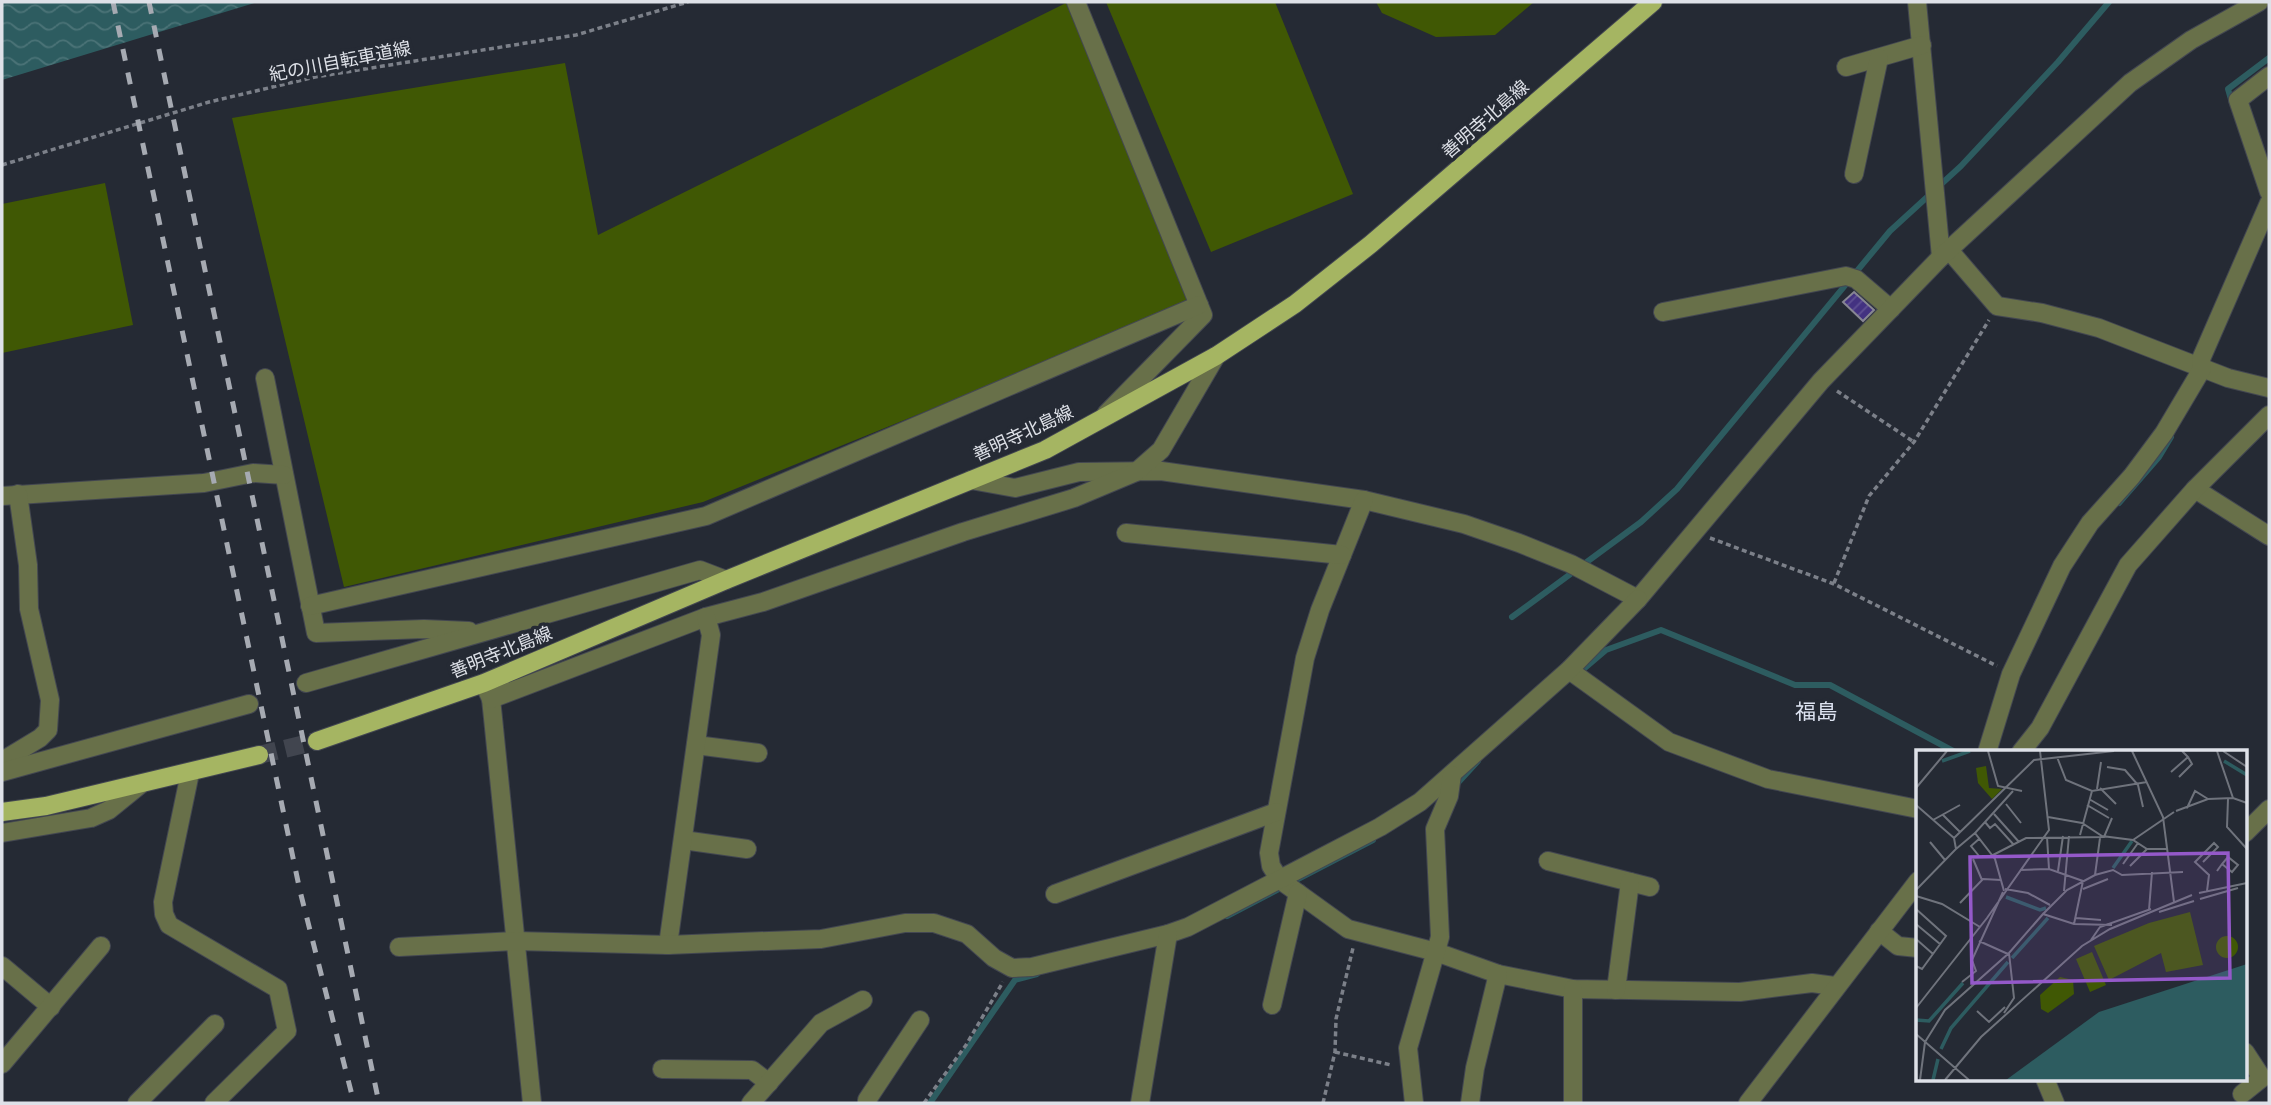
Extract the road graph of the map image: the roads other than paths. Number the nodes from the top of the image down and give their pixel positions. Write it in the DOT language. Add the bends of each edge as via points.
graph roads {
  1 [pos="1076,2"];
  2 [pos="1653,2"];
  3 [pos="1917,2"];
  4 [pos="2259,2"];
  5 [pos="1922,46"];
  6 [pos="1879,58"];
  7 [pos="1846,67"];
  8 [pos="2269,76"];
  9 [pos="1854,174"];
  10 [pos="2269,192"];
  11 [pos="2269,203"];
  12 [pos="1945,253"];
  13 [pos="1199,305"];
  14 [pos="1891,309"];
  15 [pos="1663,312"];
  16 [pos="1216,356"];
  17 [pos="2202,369"];
  18 [pos="265,377"];
  19 [pos="2269,388"];
  20 [pos="2269,415"];
  21 [pos="1101,419"];
  22 [pos="1136,472"];
  23 [pos="284,475"];
  24 [pos="971,480"];
  25 [pos="2195,489"];
  26 [pos="10,495"];
  27 [pos="1364,500"];
  28 [pos="1126,533"];
  29 [pos="2269,536"];
  30 [pos="1342,555"];
  31 [pos="726,580"];
  32 [pos="1638,599"];
  33 [pos="310,606"];
  34 [pos="706,617"];
  35 [pos="486,632"];
  36 [pos="1573,674"];
  37 [pos="306,683"];
  38 [pos="487,691"];
  39 [pos="249,704"];
  40 [pos="317,741"];
  41 [pos="696,745"];
  42 [pos="1987,750"];
  43 [pos="2022,750"];
  44 [pos="758,753"];
  45 [pos="259,755"];
  46 [pos="2,761"];
  47 [pos="2,772"];
  48 [pos="190,773"];
  49 [pos="141,784"];
  50 [pos="1451,785"];
  51 [pos="1916,809"];
  52 [pos="2269,809"];
  53 [pos="2,812"];
  54 [pos="1276,812"];
  55 [pos="2246,832"];
  56 [pos="2,834"];
  57 [pos="683,841"];
  58 [pos="747,849"];
  59 [pos="1548,861"];
  60 [pos="1630,882"];
  61 [pos="1916,882"];
  62 [pos="1289,887"];
  63 [pos="1650,887"];
  64 [pos="1055,894"];
  65 [pos="1879,930"];
  66 [pos="1168,934"];
  67 [pos="516,941"];
  68 [pos="668,945"];
  69 [pos="101,946"];
  70 [pos="399,947"];
  71 [pos="1916,948"];
  72 [pos="1436,952"];
  73 [pos="2,966"];
  74 [pos="1498,974"];
  75 [pos="1835,986"];
  76 [pos="1573,989"];
  77 [pos="1616,990"];
  78 [pos="863,1000"];
  79 [pos="1272,1005"];
  80 [pos="51,1007"];
  81 [pos="920,1020"];
  82 [pos="215,1024"];
  83 [pos="2246,1054"];
  84 [pos="2,1064"];
  85 [pos="662,1069"];
  86 [pos="2045,1080"];
  87 [pos="769,1083"];
  88 [pos="2242,1094"];
  89 [pos="137,1103"];
  90 [pos="215,1103"];
  91 [pos="532,1103"];
  92 [pos="751,1103"];
  93 [pos="867,1103"];
  94 [pos="1140,1103"];
  95 [pos="1414,1103"];
  96 [pos="1470,1103"];
  97 [pos="1573,1103"];
  98 [pos="1748,1103"];
  99 [pos="2054,1103"];
  1 -- 13 [label="street"];
  2 -- 16 [label="main road, 善明寺北島線" via="1371,244 1295,304"];
  3 -- 5 [label="street"];
  4 -- 12 [label="street" via="2191,40 2130,83"];
  5 -- 6 [label="street"];
  5 -- 12 [label="street"];
  6 -- 7 [label="street"];
  6 -- 9 [label="street"];
  8 -- 10 [label="street" via="2238,100"];
  11 -- 17 [label="street" via="2201,359"];
  12 -- 14 [label="street"];
  12 -- 17 [label="street" via="1997,306 2099,328"];
  13 -- 21 [label="street" via="1203,315"];
  13 -- 33 [label="street" via="706,516"];
  14 -- 15 [label="street" via="1851,277"];
  14 -- 32 [label="street" via="1821,381"];
  16 -- 21 [label="main road, 善明寺北島線"];
  16 -- 22 [label="street" via="1161,450"];
  17 -- 19 [label="street"];
  17 -- 42 [label="street" via="2164,433 2090,523 2062,566 2011,674"];
  18 -- 23 [label="street"];
  20 -- 25 [label="street"];
  21 -- 24 [label="main road, 善明寺北島線" via="1045,450"];
  22 -- 24 [label="street" via="1079,472 1015,488"];
  22 -- 27 [label="street" via="1161,471"];
  22 -- 34 [label="street" via="1074,498"];
  23 -- 26 [label="street" via="253,473 204,483"];
  23 -- 33 [label="street"];
  24 -- 31 [label="main road, 善明寺北島線"];
  25 -- 29 [label="street"];
  25 -- 43 [label="street" via="2128,565 2040,728"];
  26 -- 46 [label="street" via="50,700 48,730"];
  27 -- 30 [label="street"];
  27 -- 32 [label="street" via="1464,524 1578,568"];
  28 -- 30 [label="street"];
  30 -- 54 [label="street" via="1305,658"];
  31 -- 35 [label="street" via="700,570"];
  31 -- 38 [label="main road, 善明寺北島線"];
  32 -- 36 [label="street"];
  33 -- 35 [label="street" via="316,633"];
  34 -- 38 [label="street"];
  34 -- 41 [label="street" via="712,635"];
  35 -- 37 [label="street"];
  36 -- 50 [label="street"];
  36 -- 51 [label="street" via="1669,742 1768,779"];
  38 -- 40 [label="main road, 善明寺北島線"];
  38 -- 67 [label="street"];
  39 -- 47 [label="street"];
  41 -- 44 [label="street"];
  41 -- 57 [label="street"];
  45 -- 48 [label="main road"];
  48 -- 49 [label="main road"];
  48 -- 90 [label="street" via="164,914 169,925 278,989 287,1031"];
  49 -- 53 [label="main road"];
  49 -- 56 [label="street" via="109,810 90,818"];
  50 -- 62 [label="street"];
  50 -- 72 [label="street" via="1435,829 1440,937"];
  52 -- 55 [label="street"];
  54 -- 62 [label="street" via="1271,866"];
  54 -- 64 [label="street"];
  57 -- 58 [label="street"];
  57 -- 68 [label="street"];
  59 -- 60 [label="street"];
  60 -- 63 [label="street"];
  60 -- 77 [label="street"];
  61 -- 65 [label="street"];
  62 -- 66 [label="street"];
  62 -- 72 [label="street" via="1348,929"];
  62 -- 79 [label="street"];
  65 -- 71 [label="street" via="1898,946"];
  65 -- 75 [label="street"];
  66 -- 68 [label="street" via="1012,968 967,934 934,923 905,923 821,939"];
  66 -- 94 [label="street"];
  67 -- 68 [label="street"];
  67 -- 70 [label="street"];
  67 -- 91 [label="street"];
  69 -- 80 [label="street"];
  72 -- 74 [label="street"];
  72 -- 95 [label="street" via="1408,1048"];
  73 -- 80 [label="street"];
  74 -- 76 [label="street"];
  74 -- 96 [label="street"];
  75 -- 77 [label="street" via="1812,983 1740,992"];
  75 -- 98 [label="street"];
  76 -- 77 [label="street"];
  76 -- 97 [label="street"];
  78 -- 87 [label="street" via="821,1023"];
  80 -- 84 [label="street"];
  81 -- 93 [label="street"];
  82 -- 89 [label="street"];
  83 -- 88 [label="street" via="2262,1078"];
  85 -- 87 [label="street" via="752,1070"];
  86 -- 99 [label="street"];
  87 -- 92 [label="street"];
}
